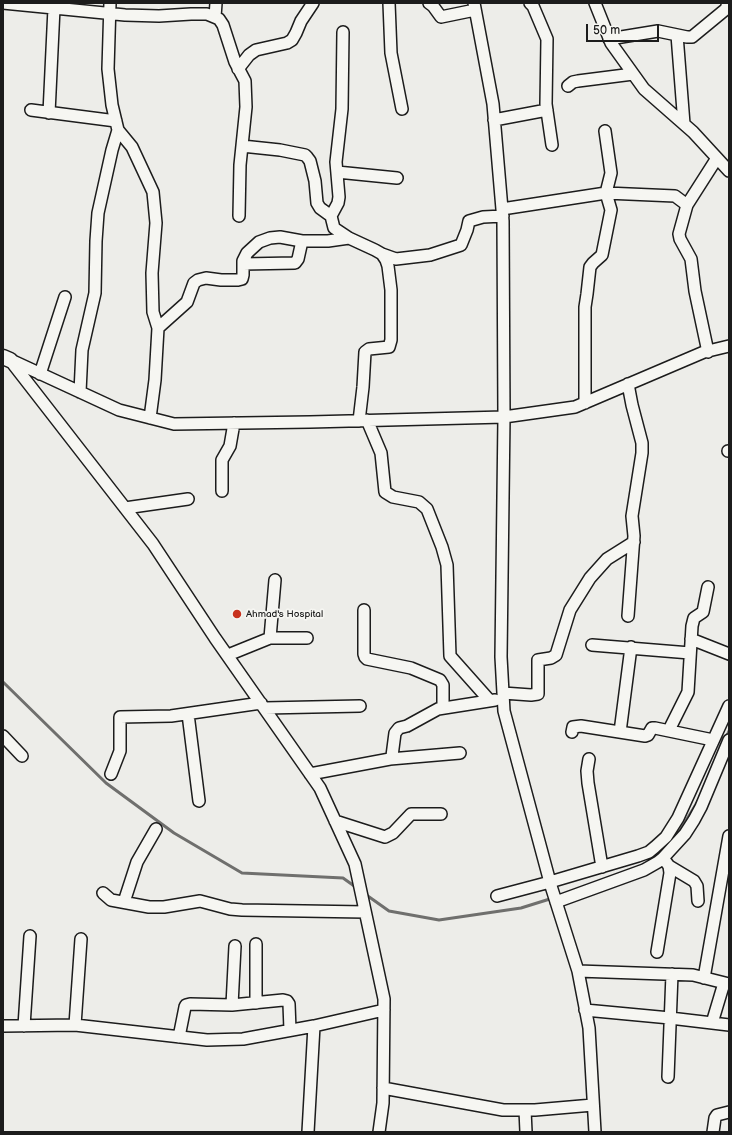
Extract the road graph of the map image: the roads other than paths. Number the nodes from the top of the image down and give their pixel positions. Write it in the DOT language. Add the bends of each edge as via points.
graph roads {
  1 [pos="3,3"];
  2 [pos="216,3"];
  3 [pos="313,3"];
  4 [pos="389,3"];
  5 [pos="429,3"];
  6 [pos="530,3"];
  7 [pos="595,3"];
  8 [pos="728,3"];
  9 [pos="474,6"];
  10 [pos="54,8"];
  11 [pos="109,8"];
  12 [pos="215,17"];
  13 [pos="343,32"];
  14 [pos="676,35"];
  15 [pos="609,39"];
  16 [pos="238,69"];
  17 [pos="633,74"];
  18 [pos="568,86"];
  19 [pos="402,109"];
  20 [pos="31,110"];
  21 [pos="547,110"];
  22 [pos="49,113"];
  23 [pos="494,120"];
  24 [pos="684,124"];
  25 [pos="117,126"];
  26 [pos="605,131"];
  27 [pos="552,145"];
  28 [pos="242,146"];
  29 [pos="717,158"];
  30 [pos="729,171"];
  31 [pos="337,172"];
  32 [pos="398,178"];
  33 [pos="606,192"];
  34 [pos="687,205"];
  35 [pos="502,213"];
  36 [pos="239,216"];
  37 [pos="331,216"];
  38 [pos="348,238"];
  39 [pos="302,241"];
  40 [pos="382,254"];
  41 [pos="243,264"];
  42 [pos="66,297"];
  43 [pos="158,328"];
  44 [pos="729,346"];
  45 [pos="708,352"];
  46 [pos="7,358"];
  47 [pos="40,374"];
  48 [pos="628,384"];
  49 [pos="80,392"];
  50 [pos="585,403"];
  51 [pos="504,417"];
  52 [pos="150,418"];
  53 [pos="363,420"];
  54 [pos="234,423"];
  55 [pos="222,491"];
  56 [pos="188,499"];
  57 [pos="125,508"];
  58 [pos="634,542"];
  59 [pos="275,580"];
  60 [pos="708,587"];
  61 [pos="364,610"];
  62 [pos="628,616"];
  63 [pos="270,638"];
  64 [pos="307,638"];
  65 [pos="691,639"];
  66 [pos="592,644"];
  67 [pos="630,647"];
  68 [pos="690,653"];
  69 [pos="729,654"];
  70 [pos="228,656"];
  71 [pos="503,696"];
  72 [pos="490,701"];
  73 [pos="263,705"];
  74 [pos="360,706"];
  75 [pos="729,706"];
  76 [pos="444,708"];
  77 [pos="188,714"];
  78 [pos="669,730"];
  79 [pos="572,732"];
  80 [pos="620,732"];
  81 [pos="3,736"];
  82 [pos="713,740"];
  83 [pos="729,740"];
  84 [pos="460,753"];
  85 [pos="22,756"];
  86 [pos="390,759"];
  87 [pos="589,759"];
  88 [pos="724,766"];
  89 [pos="111,774"];
  90 [pos="310,774"];
  91 [pos="199,801"];
  92 [pos="441,814"];
  93 [pos="335,821"];
  94 [pos="156,829"];
  95 [pos="729,836"];
  96 [pos="666,862"];
  97 [pos="602,867"];
  98 [pos="550,884"];
  99 [pos="103,893"];
  100 [pos="497,896"];
  101 [pos="698,900"];
  102 [pos="555,901"];
  103 [pos="124,902"];
  104 [pos="364,907"];
  105 [pos="30,936"];
  106 [pos="81,939"];
  107 [pos="256,944"];
  108 [pos="235,946"];
  109 [pos="657,952"];
  110 [pos="578,971"];
  111 [pos="672,974"];
  112 [pos="704,978"];
  113 [pos="727,983"];
  114 [pos="256,1003"];
  115 [pos="232,1005"];
  116 [pos="384,1010"];
  117 [pos="585,1010"];
  118 [pos="670,1018"];
  119 [pos="712,1023"];
  120 [pos="75,1025"];
  121 [pos="729,1025"];
  122 [pos="3,1026"];
  123 [pos="24,1026"];
  124 [pos="314,1026"];
  125 [pos="290,1030"];
  126 [pos="179,1037"];
  127 [pos="668,1077"];
  128 [pos="383,1088"];
  129 [pos="593,1105"];
  130 [pos="525,1110"];
  131 [pos="729,1112"];
  132 [pos="308,1132"];
  133 [pos="379,1132"];
  134 [pos="526,1132"];
  135 [pos="595,1132"];
  136 [pos="713,1132"];
  1 -- 10 [label="street"];
  2 -- 12 [label="street"];
  3 -- 16 [label="street" via="301,20 292,40 256,50"];
  4 -- 19 [label="street" via="391,53"];
  5 -- 9 [label="street" via="441,17"];
  6 -- 21 [label="street" via="547,39"];
  7 -- 15 [label="street"];
  8 -- 14 [label="street" via="726,9 695,35"];
  9 -- 23 [label="street"];
  10 -- 11 [label="street"];
  10 -- 22 [label="street"];
  11 -- 12 [label="street" via="158,16 207,14"];
  11 -- 25 [label="street" via="108,69"];
  12 -- 16 [label="street" via="223,25"];
  13 -- 31 [label="street" via="342,109"];
  14 -- 15 [label="street" via="658,31"];
  14 -- 24 [label="street"];
  15 -- 17 [label="street"];
  16 -- 28 [label="street" via="245,81 246,107"];
  17 -- 18 [label="street" via="578,80"];
  17 -- 24 [label="street" via="644,89"];
  20 -- 22 [label="street"];
  21 -- 23 [label="street"];
  21 -- 27 [label="street"];
  22 -- 25 [label="street"];
  23 -- 35 [label="street"];
  24 -- 29 [label="street"];
  25 -- 43 [label="street" via="132,147 153,192 156,223 152,273 153,312"];
  25 -- 49 [label="street" via="98,213 95,292 82,350"];
  26 -- 33 [label="street" via="611,173"];
  28 -- 36 [label="street"];
  28 -- 37 [label="street" via="280,150 308,157 315,181 317,203"];
  29 -- 30 [label="street"];
  29 -- 34 [label="street"];
  31 -- 32 [label="street"];
  31 -- 37 [label="street" via="339,197"];
  33 -- 34 [label="street" via="675,196"];
  33 -- 35 [label="street"];
  33 -- 50 [label="street" via="611,210 608,229 602,255 590,267 585,307"];
  34 -- 45 [label="street" via="679,234 691,259"];
  35 -- 40 [label="street" via="469,221 461,245 430,255 396,259"];
  35 -- 51 [label="street"];
  37 -- 38 [label="street" via="334,228"];
  38 -- 39 [label="street"];
  38 -- 40 [label="street"];
  39 -- 41 [label="street" via="280,237 259,242 247,253"];
  39 -- 41 [label="street" via="295,263"];
  40 -- 53 [label="street" via="388,266 391,290 392,340 389,347 369,349 365,352"];
  41 -- 43 [label="street" via="242,279 206,278 194,283 187,302"];
  42 -- 47 [label="street"];
  43 -- 52 [label="street"];
  44 -- 45 [label="street"];
  45 -- 48 [label="street"];
  46 -- 47 [label="street"];
  46 -- 57 [label="street"];
  47 -- 49 [label="street"];
  48 -- 50 [label="street"];
  48 -- 58 [label="street" via="642,443 632,516"];
  49 -- 52 [label="street" via="118,410"];
  50 -- 51 [label="street" via="576,407"];
  51 -- 53 [label="street"];
  51 -- 71 [label="street" via="500,657"];
  52 -- 54 [label="street" via="174,424"];
  53 -- 54 [label="street"];
  53 -- 72 [label="street" via="381,453 385,492 393,497 419,502 427,509 447,565 450,656"];
  54 -- 55 [label="street" via="230,446 222,460"];
  56 -- 57 [label="street"];
  57 -- 70 [label="street" via="154,544"];
  58 -- 62 [label="street"];
  58 -- 71 [label="street" via="602,564 579,595 570,610 556,655 538,660 538,694"];
  59 -- 63 [label="street"];
  60 -- 65 [label="street" via="703,612 694,618"];
  61 -- 76 [label="street" via="365,657 411,668 440,680 443,685"];
  63 -- 64 [label="street"];
  63 -- 70 [label="street"];
  65 -- 68 [label="street"];
  65 -- 69 [label="street"];
  66 -- 67 [label="street"];
  67 -- 68 [label="street"];
  67 -- 80 [label="street"];
  68 -- 78 [label="street" via="688,692"];
  70 -- 73 [label="street"];
  71 -- 72 [label="street"];
  71 -- 98 [label="street" via="504,712"];
  72 -- 76 [label="street"];
  73 -- 74 [label="street"];
  73 -- 77 [label="street"];
  73 -- 90 [label="street"];
  75 -- 82 [label="street"];
  76 -- 86 [label="street" via="396,730"];
  77 -- 89 [label="street" via="120,717 120,751"];
  77 -- 91 [label="street"];
  78 -- 80 [label="street" via="652,728 645,736"];
  78 -- 82 [label="street"];
  79 -- 80 [label="street" via="573,728 581,726"];
  81 -- 85 [label="street"];
  82 -- 97 [label="street" via="678,818 666,837 649,852"];
  83 -- 88 [label="street"];
  84 -- 86 [label="street"];
  86 -- 90 [label="street"];
  87 -- 97 [label="street" via="588,783"];
  88 -- 96 [label="street" via="702,807"];
  90 -- 93 [label="street" via="320,788"];
  92 -- 93 [label="street" via="411,814 393,833 385,837"];
  93 -- 104 [label="street" via="355,864"];
  94 -- 103 [label="street" via="137,862"];
  95 -- 112 [label="street"];
  96 -- 101 [label="street" via="694,881"];
  96 -- 102 [label="street" via="658,862 644,870"];
  96 -- 109 [label="street" via="670,872"];
  97 -- 98 [label="street"];
  98 -- 100 [label="street"];
  98 -- 102 [label="street"];
  99 -- 103 [label="street" via="111,900"];
  102 -- 110 [label="street"];
  103 -- 104 [label="street" via="155,908 200,901 242,910"];
  104 -- 116 [label="street" via="384,999"];
  105 -- 123 [label="street"];
  106 -- 120 [label="street"];
  107 -- 114 [label="street"];
  108 -- 115 [label="street"];
  110 -- 111 [label="street"];
  110 -- 117 [label="street"];
  111 -- 112 [label="street"];
  111 -- 118 [label="street"];
  112 -- 113 [label="street"];
  113 -- 119 [label="street"];
  114 -- 115 [label="street"];
  114 -- 125 [label="street" via="287,1001"];
  115 -- 126 [label="street" via="186,1005"];
  116 -- 124 [label="street"];
  116 -- 128 [label="street"];
  117 -- 118 [label="street"];
  117 -- 129 [label="street" via="589,1028"];
  118 -- 119 [label="street"];
  118 -- 127 [label="street"];
  119 -- 121 [label="street"];
  120 -- 123 [label="street"];
  120 -- 126 [label="street"];
  122 -- 123 [label="street"];
  124 -- 125 [label="street"];
  124 -- 132 [label="street"];
  125 -- 126 [label="street" via="243,1039 207,1040"];
  128 -- 130 [label="street" via="503,1110"];
  128 -- 133 [label="street"];
  129 -- 130 [label="street"];
  129 -- 135 [label="street"];
  130 -- 134 [label="street"];
  131 -- 136 [label="street" via="717,1115"];
}
